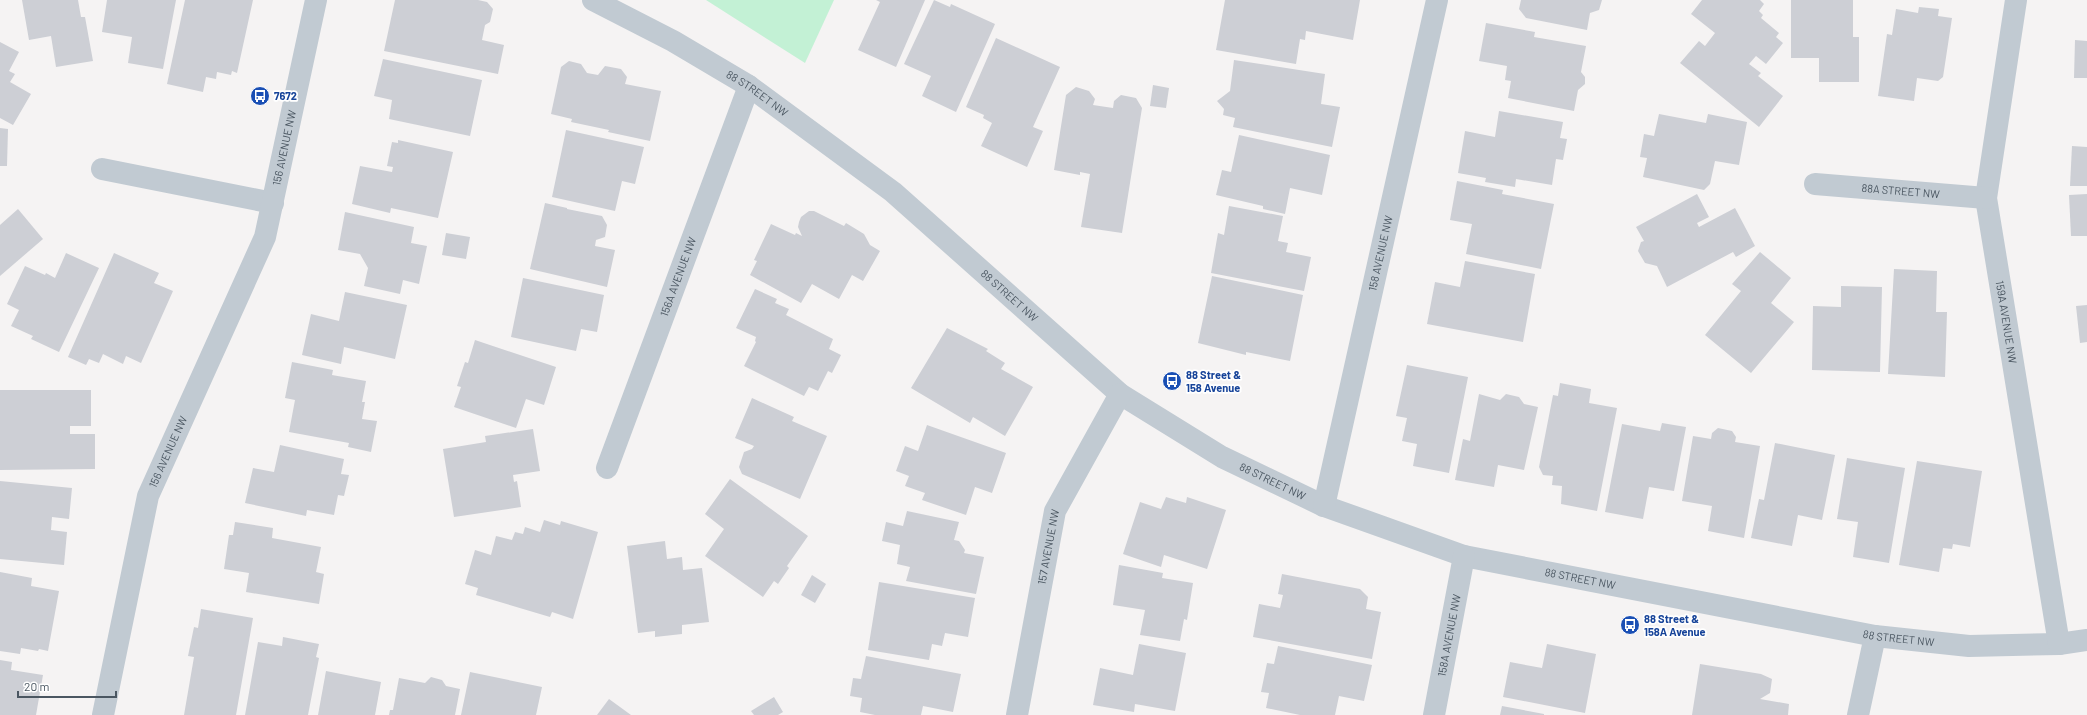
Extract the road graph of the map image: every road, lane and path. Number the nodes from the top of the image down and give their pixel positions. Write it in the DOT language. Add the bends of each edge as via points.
graph roads {
  1 [pos="316,0"];
  2 [pos="593,0"];
  3 [pos="1436,0"];
  4 [pos="2016,0"];
  5 [pos="749,86"];
  6 [pos="102,169"];
  7 [pos="1815,184"];
  8 [pos="1986,198"];
  9 [pos="273,203"];
  10 [pos="1120,394"];
  11 [pos="607,468"];
  12 [pos="1324,506"];
  13 [pos="1464,556"];
  14 [pos="1875,636"];
  15 [pos="2087,640"];
  16 [pos="2059,644"];
  17 [pos="103,715"];
  18 [pos="1017,715"];
  19 [pos="1434,715"];
  20 [pos="1858,715"];
  1 -- 9 [label="street, 156 AVENUE NW"];
  2 -- 5 [label="street, 88 STREET NW" via="673,41"];
  3 -- 12 [label="street, 158 AVENUE NW"];
  4 -- 8 [label="street, 159A AVENUE NW"];
  5 -- 10 [label="street, 88 STREET NW" via="893,192"];
  5 -- 11 [label="street, 156A AVENUE NW"];
  6 -- 9 [label="street"];
  7 -- 8 [label="street, 88A STREET NW"];
  8 -- 16 [label="street, 159A AVENUE NW"];
  9 -- 17 [label="street, 156 AVENUE NW" via="265,237 148,496"];
  10 -- 12 [label="street, 88 STREET NW" via="1222,457"];
  10 -- 18 [label="street, 157 AVENUE NW" via="1055,511"];
  12 -- 13 [label="street, 88 STREET NW"];
  13 -- 14 [label="street, 88 STREET NW"];
  13 -- 19 [label="street, 158A AVENUE NW"];
  14 -- 16 [label="street, 88 STREET NW" via="1969,646"];
  14 -- 20 [label="street"];
  15 -- 16 [label="street, 88 STREET NW"];
}
